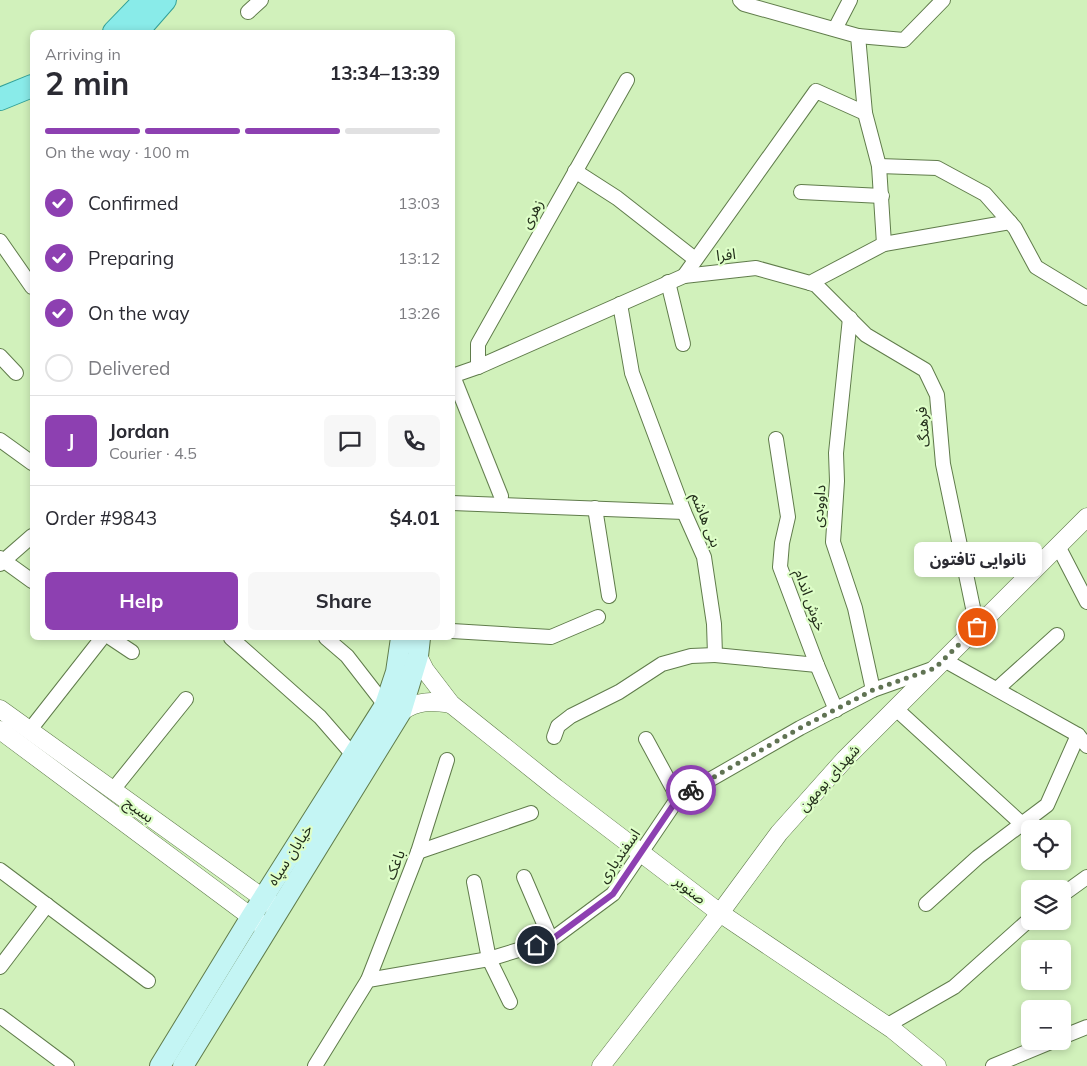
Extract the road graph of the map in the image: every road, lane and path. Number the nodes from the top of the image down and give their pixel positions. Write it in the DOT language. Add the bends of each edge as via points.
graph roads {
  1 [pos="145,0"];
  2 [pos="165,0"];
  3 [pos="262,0"];
  4 [pos="740,0"];
  5 [pos="850,0"];
  6 [pos="943,0"];
  7 [pos="248,12"];
  8 [pos="835,29"];
  9 [pos="116,30"];
  10 [pos="139,30"];
  11 [pos="858,36"];
  12 [pos="627,80"];
  13 [pos="30,87"];
  14 [pos="0,99"];
  15 [pos="30,104"];
  16 [pos="865,113"];
  17 [pos="0,115"];
  18 [pos="879,166"];
  19 [pos="575,171"];
  20 [pos="801,192"];
  21 [pos="882,196"];
  22 [pos="1010,222"];
  23 [pos="0,241"];
  24 [pos="884,244"];
  25 [pos="695,259"];
  26 [pos="684,276"];
  27 [pos="668,282"];
  28 [pos="810,283"];
  29 [pos="30,284"];
  30 [pos="1087,298"];
  31 [pos="620,304"];
  32 [pos="850,318"];
  33 [pos="683,344"];
  34 [pos="0,356"];
  35 [pos="478,367"];
  36 [pos="16,373"];
  37 [pos="455,375"];
  38 [pos="455,381"];
  39 [pos="776,439"];
  40 [pos="0,440"];
  41 [pos="30,462"];
  42 [pos="500,496"];
  43 [pos="455,503"];
  44 [pos="595,508"];
  45 [pos="684,512"];
  46 [pos="1087,517"];
  47 [pos="30,538"];
  48 [pos="1058,546"];
  49 [pos="1,561"];
  50 [pos="30,581"];
  51 [pos="609,596"];
  52 [pos="1087,602"];
  53 [pos="598,618"];
  54 [pos="977,627"];
  55 [pos="455,632"];
  56 [pos="1057,636"];
  57 [pos="100,640"];
  58 [pos="114,640"];
  59 [pos="233,640"];
  60 [pos="328,640"];
  61 [pos="401,640"];
  62 [pos="419,647"];
  63 [pos="132,652"];
  64 [pos="715,655"];
  65 [pos="940,664"];
  66 [pos="817,666"];
  67 [pos="996,689"];
  68 [pos="873,690"];
  69 [pos="186,699"];
  70 [pos="451,704"];
  71 [pos="895,708"];
  72 [pos="0,709"];
  73 [pos="393,709"];
  74 [pos="836,710"];
  75 [pos="0,730"];
  76 [pos="29,730"];
  77 [pos="554,736"];
  78 [pos="646,739"];
  79 [pos="1083,740"];
  80 [pos="354,756"];
  81 [pos="447,760"];
  82 [pos="112,790"];
  83 [pos="678,798"];
  84 [pos="531,813"];
  85 [pos="1027,820"];
  86 [pos="1021,823"];
  87 [pos="1021,825"];
  88 [pos="418,852"];
  89 [pos="642,853"];
  90 [pos="0,870"];
  91 [pos="524,877"];
  92 [pos="1087,877"];
  93 [pos="474,882"];
  94 [pos="1071,889"];
  95 [pos="270,904"];
  96 [pos="926,904"];
  97 [pos="47,905"];
  98 [pos="720,913"];
  99 [pos="251,917"];
  100 [pos="267,928"];
  101 [pos="1021,928"];
  102 [pos="551,940"];
  103 [pos="489,960"];
  104 [pos="0,967"];
  105 [pos="368,980"];
  106 [pos="148,981"];
  107 [pos="510,1002"];
  108 [pos="0,1016"];
  109 [pos="886,1026"];
  110 [pos="1087,1027"];
  111 [pos="1071,1033"];
  112 [pos="1031,1050"];
  113 [pos="67,1066"];
  114 [pos="160,1066"];
  115 [pos="183,1066"];
  116 [pos="315,1066"];
  117 [pos="601,1066"];
  118 [pos="937,1066"];
  119 [pos="993,1066"];
  1 -- 9 [label="main road"];
  2 -- 10 [label="main road"];
  3 -- 7 [label="street"];
  4 -- 8 [label="street" via="744,4"];
  5 -- 8 [label="street"];
  6 -- 11 [label="street" via="904,40"];
  8 -- 11 [label="street"];
  11 -- 16 [label="street"];
  12 -- 19 [label="street, زهری"];
  13 -- 14 [label="main road"];
  15 -- 17 [label="main road"];
  16 -- 18 [label="street"];
  16 -- 25 [label="street" via="816,91"];
  18 -- 21 [label="street"];
  18 -- 22 [label="street" via="937,168 985,194"];
  19 -- 25 [label="street" via="617,198"];
  19 -- 35 [label="street, زهری" via="478,344"];
  20 -- 21 [label="street"];
  21 -- 24 [label="street"];
  22 -- 24 [label="street"];
  22 -- 30 [label="street" via="1036,267"];
  23 -- 29 [label="street"];
  24 -- 28 [label="street"];
  25 -- 26 [label="street"];
  26 -- 27 [label="street, افرا"];
  26 -- 28 [label="street, افرا" via="756,268"];
  27 -- 31 [label="street, افرا"];
  27 -- 33 [label="street"];
  28 -- 32 [label="street, فرهنگ"];
  31 -- 35 [label="street, افرا"];
  31 -- 45 [label="street, بنی هاشم" via="632,373"];
  32 -- 54 [label="street, فرهنگ" via="866,335 925,370 937,395 943,464"];
  32 -- 68 [label="street, داوودی" via="836,453 833,542 855,608"];
  34 -- 36 [label="street"];
  35 -- 37 [label="street, افرا"];
  38 -- 42 [label="street"];
  39 -- 66 [label="street, خوش اندام" via="788,517 780,567"];
  40 -- 41 [label="street"];
  43 -- 44 [label="street"];
  44 -- 45 [label="street"];
  44 -- 51 [label="street"];
  45 -- 64 [label="street, بنی هاشم" via="704,557"];
  46 -- 48 [label="street, شهدای بومهن"];
  47 -- 49 [label="street"];
  48 -- 52 [label="street"];
  48 -- 54 [label="street, شهدای بومهن"];
  49 -- 50 [label="street"];
  53 -- 55 [label="street" via="551,637"];
  54 -- 65 [label="street, شهدای بومهن"];
  56 -- 67 [label="street"];
  57 -- 76 [label="street"];
  58 -- 63 [label="street"];
  59 -- 80 [label="street" via="320,717"];
  60 -- 73 [label="street"];
  61 -- 73 [label="main road, خیابان سپاه"];
  62 -- 70 [label="street, صنوبر" via="431,678"];
  62 -- 73 [label="main road, خیابان سپاه"];
  64 -- 66 [label="street"];
  64 -- 77 [label="street" via="691,656 662,664 620,692 571,716 558,726"];
  65 -- 67 [label="street"];
  65 -- 68 [label="street, اسفندیاری"];
  65 -- 71 [label="street, شهدای بومهن"];
  66 -- 74 [label="street, خوش اندام"];
  67 -- 79 [label="street"];
  68 -- 74 [label="street, اسفندیاری"];
  69 -- 82 [label="street"];
  70 -- 73 [label="street" via="425,701"];
  70 -- 89 [label="street, صنوبر"];
  71 -- 86 [label="street"];
  71 -- 98 [label="street, شهدای بومهن" via="779,834"];
  72 -- 76 [label="street, بسیج"];
  73 -- 80 [label="main road, خیابان سپاه"];
  73 -- 95 [label="main road, خیابان سپاه"];
  74 -- 83 [label="street, اسفندیاری"];
  75 -- 99 [label="street, بسیج"];
  76 -- 82 [label="street, بسیج"];
  78 -- 83 [label="street"];
  79 -- 85 [label="street" via="1047,805"];
  80 -- 95 [label="main road, خیابان سپاه"];
  81 -- 88 [label="street, باغک"];
  82 -- 95 [label="street, بسیج"];
  83 -- 89 [label="street, اسفندیاری"];
  84 -- 88 [label="street"];
  87 -- 96 [label="street" via="978,857"];
  88 -- 105 [label="street, باغک"];
  89 -- 98 [label="street, صنوبر"];
  89 -- 102 [label="street, اسفندیاری" via="613,894"];
  90 -- 97 [label="street"];
  91 -- 102 [label="street"];
  92 -- 94 [label="street"];
  93 -- 103 [label="street"];
  95 -- 99 [label="main road, خیابان سپاه"];
  95 -- 100 [label="main road, خیابان سپاه"];
  97 -- 104 [label="street"];
  97 -- 106 [label="street"];
  98 -- 109 [label="street, صنوبر"];
  98 -- 117 [label="street, شهدای بومهن"];
  99 -- 100 [label="street, بسیج"];
  99 -- 114 [label="main road, خیابان سپاه"];
  100 -- 115 [label="main road, خیابان سپاه"];
  101 -- 109 [label="street" via="954,987"];
  102 -- 103 [label="street, اسفندیاری"];
  103 -- 105 [label="street, اسفندیاری"];
  103 -- 107 [label="street"];
  105 -- 116 [label="street"];
  108 -- 113 [label="street"];
  109 -- 118 [label="street, صنوبر"];
  110 -- 111 [label="street"];
  112 -- 119 [label="street"];
}
